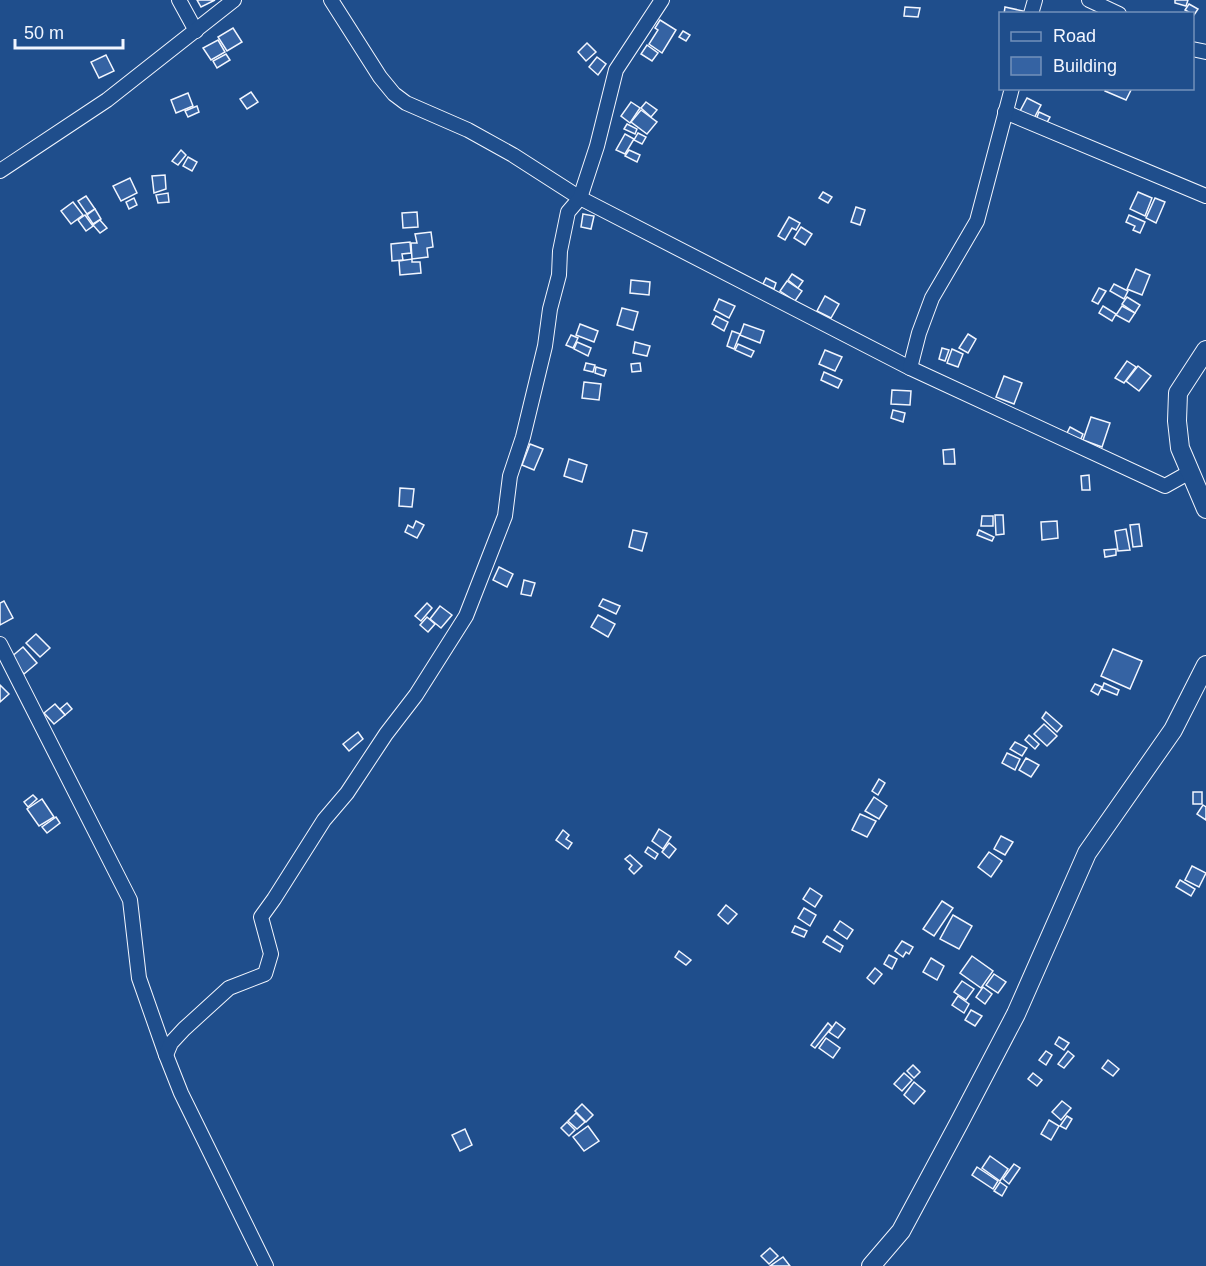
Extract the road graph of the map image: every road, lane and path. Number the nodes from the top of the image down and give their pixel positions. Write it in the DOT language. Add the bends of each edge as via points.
graph roads {
  1 [pos="178,0"];
  2 [pos="234,0"];
  3 [pos="331,0"];
  4 [pos="662,0"];
  5 [pos="1089,0"];
  6 [pos="1115,12"];
  7 [pos="196,31"];
  8 [pos="1011,90"];
  9 [pos="1005,112"];
  10 [pos="0,171"];
  11 [pos="1206,196"];
  12 [pos="580,198"];
  13 [pos="1206,350"];
  14 [pos="910,368"];
  15 [pos="1190,472"];
  16 [pos="1206,509"];
  17 [pos="1,650"];
  18 [pos="1206,665"];
  19 [pos="165,1055"];
  20 [pos="266,1266"];
  21 [pos="871,1266"];
  1 -- 7 [label="street"];
  2 -- 7 [label="street"];
  3 -- 12 [label="street" via="380,77 406,103 468,129"];
  4 -- 12 [label="street" via="616,70"];
  5 -- 6 [label="street"];
  7 -- 10 [label="street" via="107,100"];
  8 -- 9 [label="street"];
  9 -- 11 [label="street"];
  9 -- 14 [label="street" via="977,221 932,298"];
  12 -- 14 [label="street"];
  12 -- 19 [label="street" via="568,212 545,346 510,476 505,516 466,616 416,695 324,820 261,917 271,954 265,974 229,988 184,1029"];
  13 -- 15 [label="main road" via="1178,393 1180,448"];
  14 -- 15 [label="street" via="1165,486"];
  15 -- 16 [label="main road"];
  17 -- 19 [label="street" via="130,900 139,978"];
  18 -- 21 [label="main road" via="1173,730 1087,853 1016,1014 970,1103 901,1231"];
  19 -- 20 [label="street"];
}
